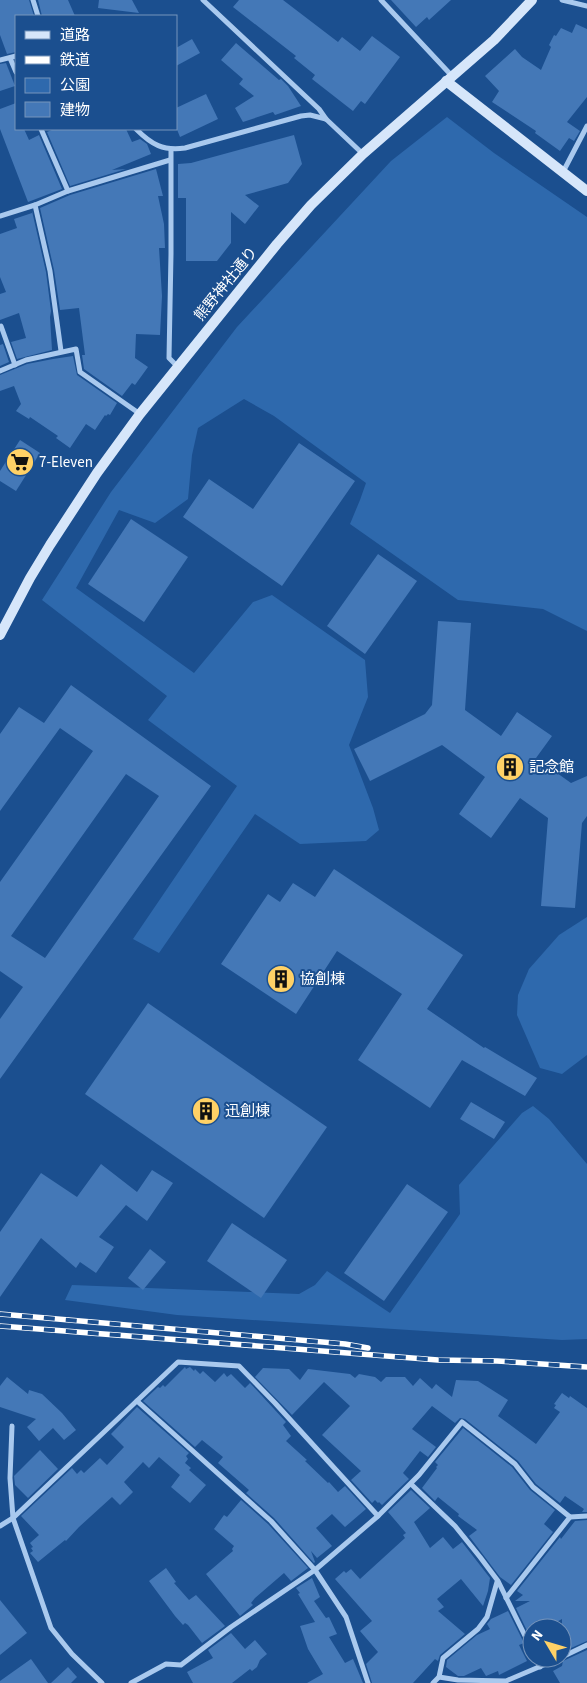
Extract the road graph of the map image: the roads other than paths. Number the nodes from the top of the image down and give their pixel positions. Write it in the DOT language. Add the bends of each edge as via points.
graph roads {
  1 [pos="33,0"];
  2 [pos="203,0"];
  3 [pos="381,0"];
  4 [pos="532,0"];
  5 [pos="562,0"];
  6 [pos="587,6"];
  7 [pos="38,15"];
  8 [pos="13,57"];
  9 [pos="0,60"];
  10 [pos="449,79"];
  11 [pos="326,119"];
  12 [pos="587,126"];
  13 [pos="41,130"];
  14 [pos="137,130"];
  15 [pos="171,150"];
  16 [pos="363,154"];
  17 [pos="170,160"];
  18 [pos="563,173"];
  19 [pos="68,191"];
  20 [pos="587,191"];
  21 [pos="35,205"];
  22 [pos="0,216"];
  23 [pos="1,326"];
  24 [pos="61,351"];
  25 [pos="15,365"];
  26 [pos="178,366"];
  27 [pos="0,371"];
  28 [pos="140,414"];
  29 [pos="0,635"];
  30 [pos="137,1402"];
  31 [pos="12,1426"];
  32 [pos="411,1484"];
  33 [pos="378,1516"];
  34 [pos="587,1516"];
  35 [pos="570,1517"];
  36 [pos="13,1518"];
  37 [pos="0,1526"];
  38 [pos="315,1570"];
  39 [pos="498,1581"];
  40 [pos="506,1598"];
  41 [pos="522,1630"];
  42 [pos="587,1645"];
  43 [pos="572,1652"];
  44 [pos="538,1668"];
  45 [pos="439,1677"];
  46 [pos="102,1683"];
  47 [pos="131,1683"];
  48 [pos="368,1683"];
  49 [pos="433,1683"];
  1 -- 7 [label="street"];
  2 -- 11 [label="street" via="320,109"];
  3 -- 10 [label="street"];
  4 -- 10 [label="main road, 熊野神社通り" via="494,40"];
  5 -- 6 [label="street"];
  8 -- 9 [label="street"];
  10 -- 16 [label="main road, 熊野神社通り"];
  10 -- 18 [label="main road"];
  11 -- 15 [label="street" via="301,116"];
  11 -- 16 [label="street"];
  12 -- 18 [label="street"];
  13 -- 19 [label="street"];
  14 -- 15 [label="street" via="160,147"];
  15 -- 17 [label="street"];
  16 -- 26 [label="main road, 熊野神社通り" via="311,205"];
  17 -- 19 [label="street"];
  17 -- 26 [label="street" via="169,358"];
  18 -- 20 [label="main road"];
  19 -- 21 [label="street"];
  21 -- 22 [label="street"];
  21 -- 24 [label="street" via="50,271"];
  23 -- 25 [label="street"];
  24 -- 25 [label="street"];
  24 -- 28 [label="street" via="76,349 80,372"];
  25 -- 27 [label="street"];
  26 -- 28 [label="main road, 熊野神社通り"];
  28 -- 29 [label="main road, 熊野神社通り" via="76,504 30,578"];
  30 -- 33 [label="street" via="178,1362 240,1366"];
  30 -- 36 [label="street"];
  30 -- 38 [label="street" via="271,1521"];
  31 -- 36 [label="street" via="10,1478"];
  32 -- 33 [label="street"];
  32 -- 35 [label="street" via="462,1422 515,1464 533,1487"];
  32 -- 39 [label="street" via="455,1526"];
  33 -- 38 [label="street"];
  34 -- 35 [label="street"];
  35 -- 40 [label="street"];
  36 -- 37 [label="street"];
  36 -- 46 [label="street" via="51,1628"];
  38 -- 47 [label="street" via="181,1665 166,1664"];
  38 -- 48 [label="street" via="346,1617"];
  39 -- 40 [label="street"];
  39 -- 45 [label="street" via="487,1617 478,1629 443,1658"];
  40 -- 41 [label="street"];
  42 -- 43 [label="street"];
  44 -- 45 [label="street" via="506,1681"];
  45 -- 49 [label="street"];
}
